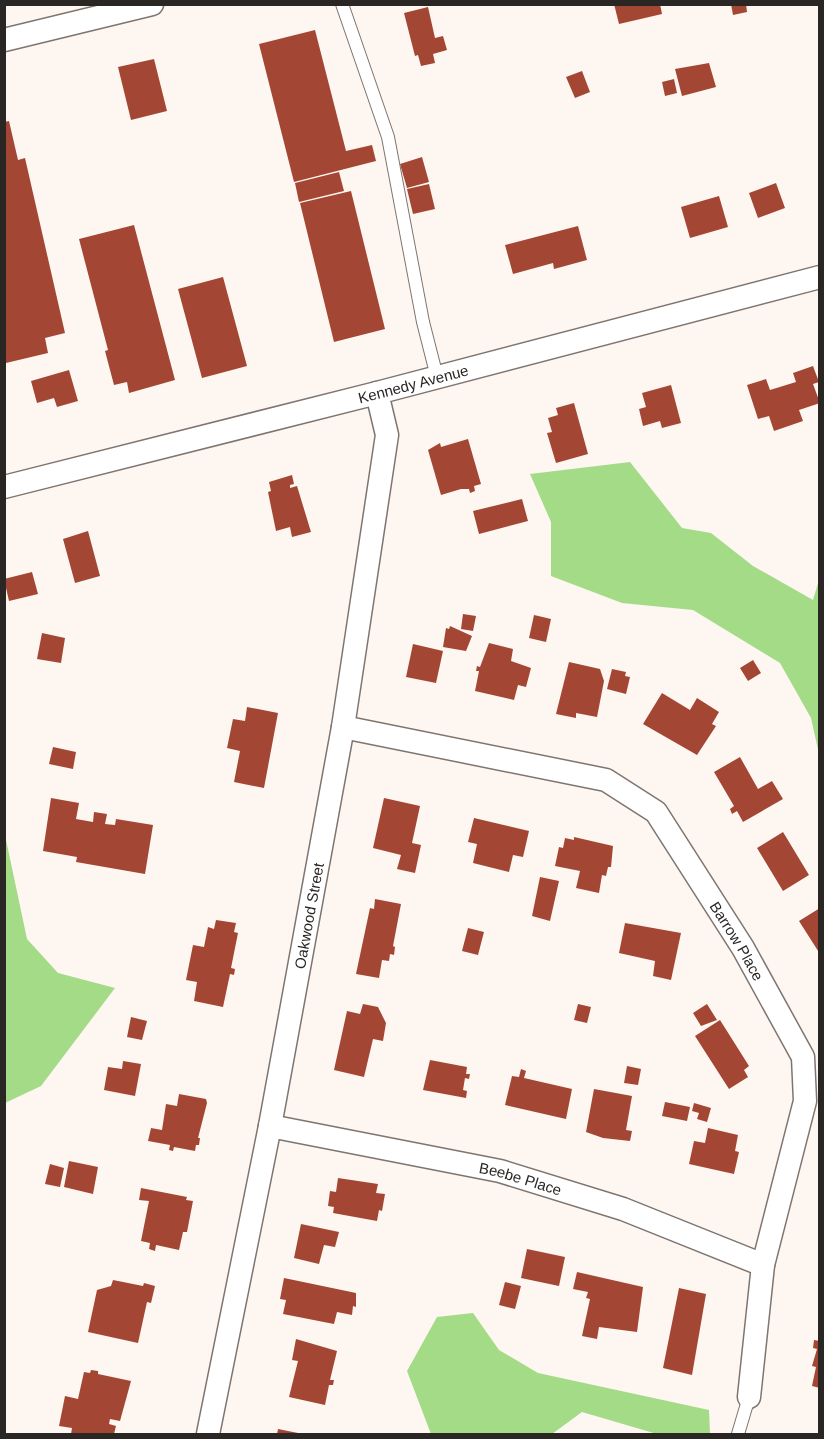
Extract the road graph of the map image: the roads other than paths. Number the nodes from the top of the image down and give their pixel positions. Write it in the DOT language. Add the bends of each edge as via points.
graph roads {
  1 [pos="152,4"];
  2 [pos="342,4"];
  3 [pos="4,40"];
  4 [pos="819,277"];
  5 [pos="437,377"];
  6 [pos="377,393"];
  7 [pos="4,487"];
  8 [pos="343,727"];
  9 [pos="270,1126"];
  10 [pos="763,1265"];
  11 [pos="749,1397"];
  12 [pos="207,1434"];
  13 [pos="738,1434"];
  1 -- 3 [label="street"];
  2 -- 5 [label="lane" via="388,137"];
  4 -- 5 [label="street, Kennedy Avenue"];
  5 -- 6 [label="street, Kennedy Avenue"];
  6 -- 7 [label="street, Kennedy Avenue"];
  6 -- 8 [label="street, Oakwood Street" via="387,435"];
  8 -- 9 [label="street, Oakwood Street"];
  8 -- 10 [label="street, Barrow Place" via="606,780 656,812 743,948 802,1058 805,1101"];
  9 -- 10 [label="street, Beebe Place" via="500,1171 623,1209"];
  9 -- 12 [label="street, Oakwood Street"];
  10 -- 11 [label="street, Barrow Place"];
  11 -- 13 [label="lane"];
}
